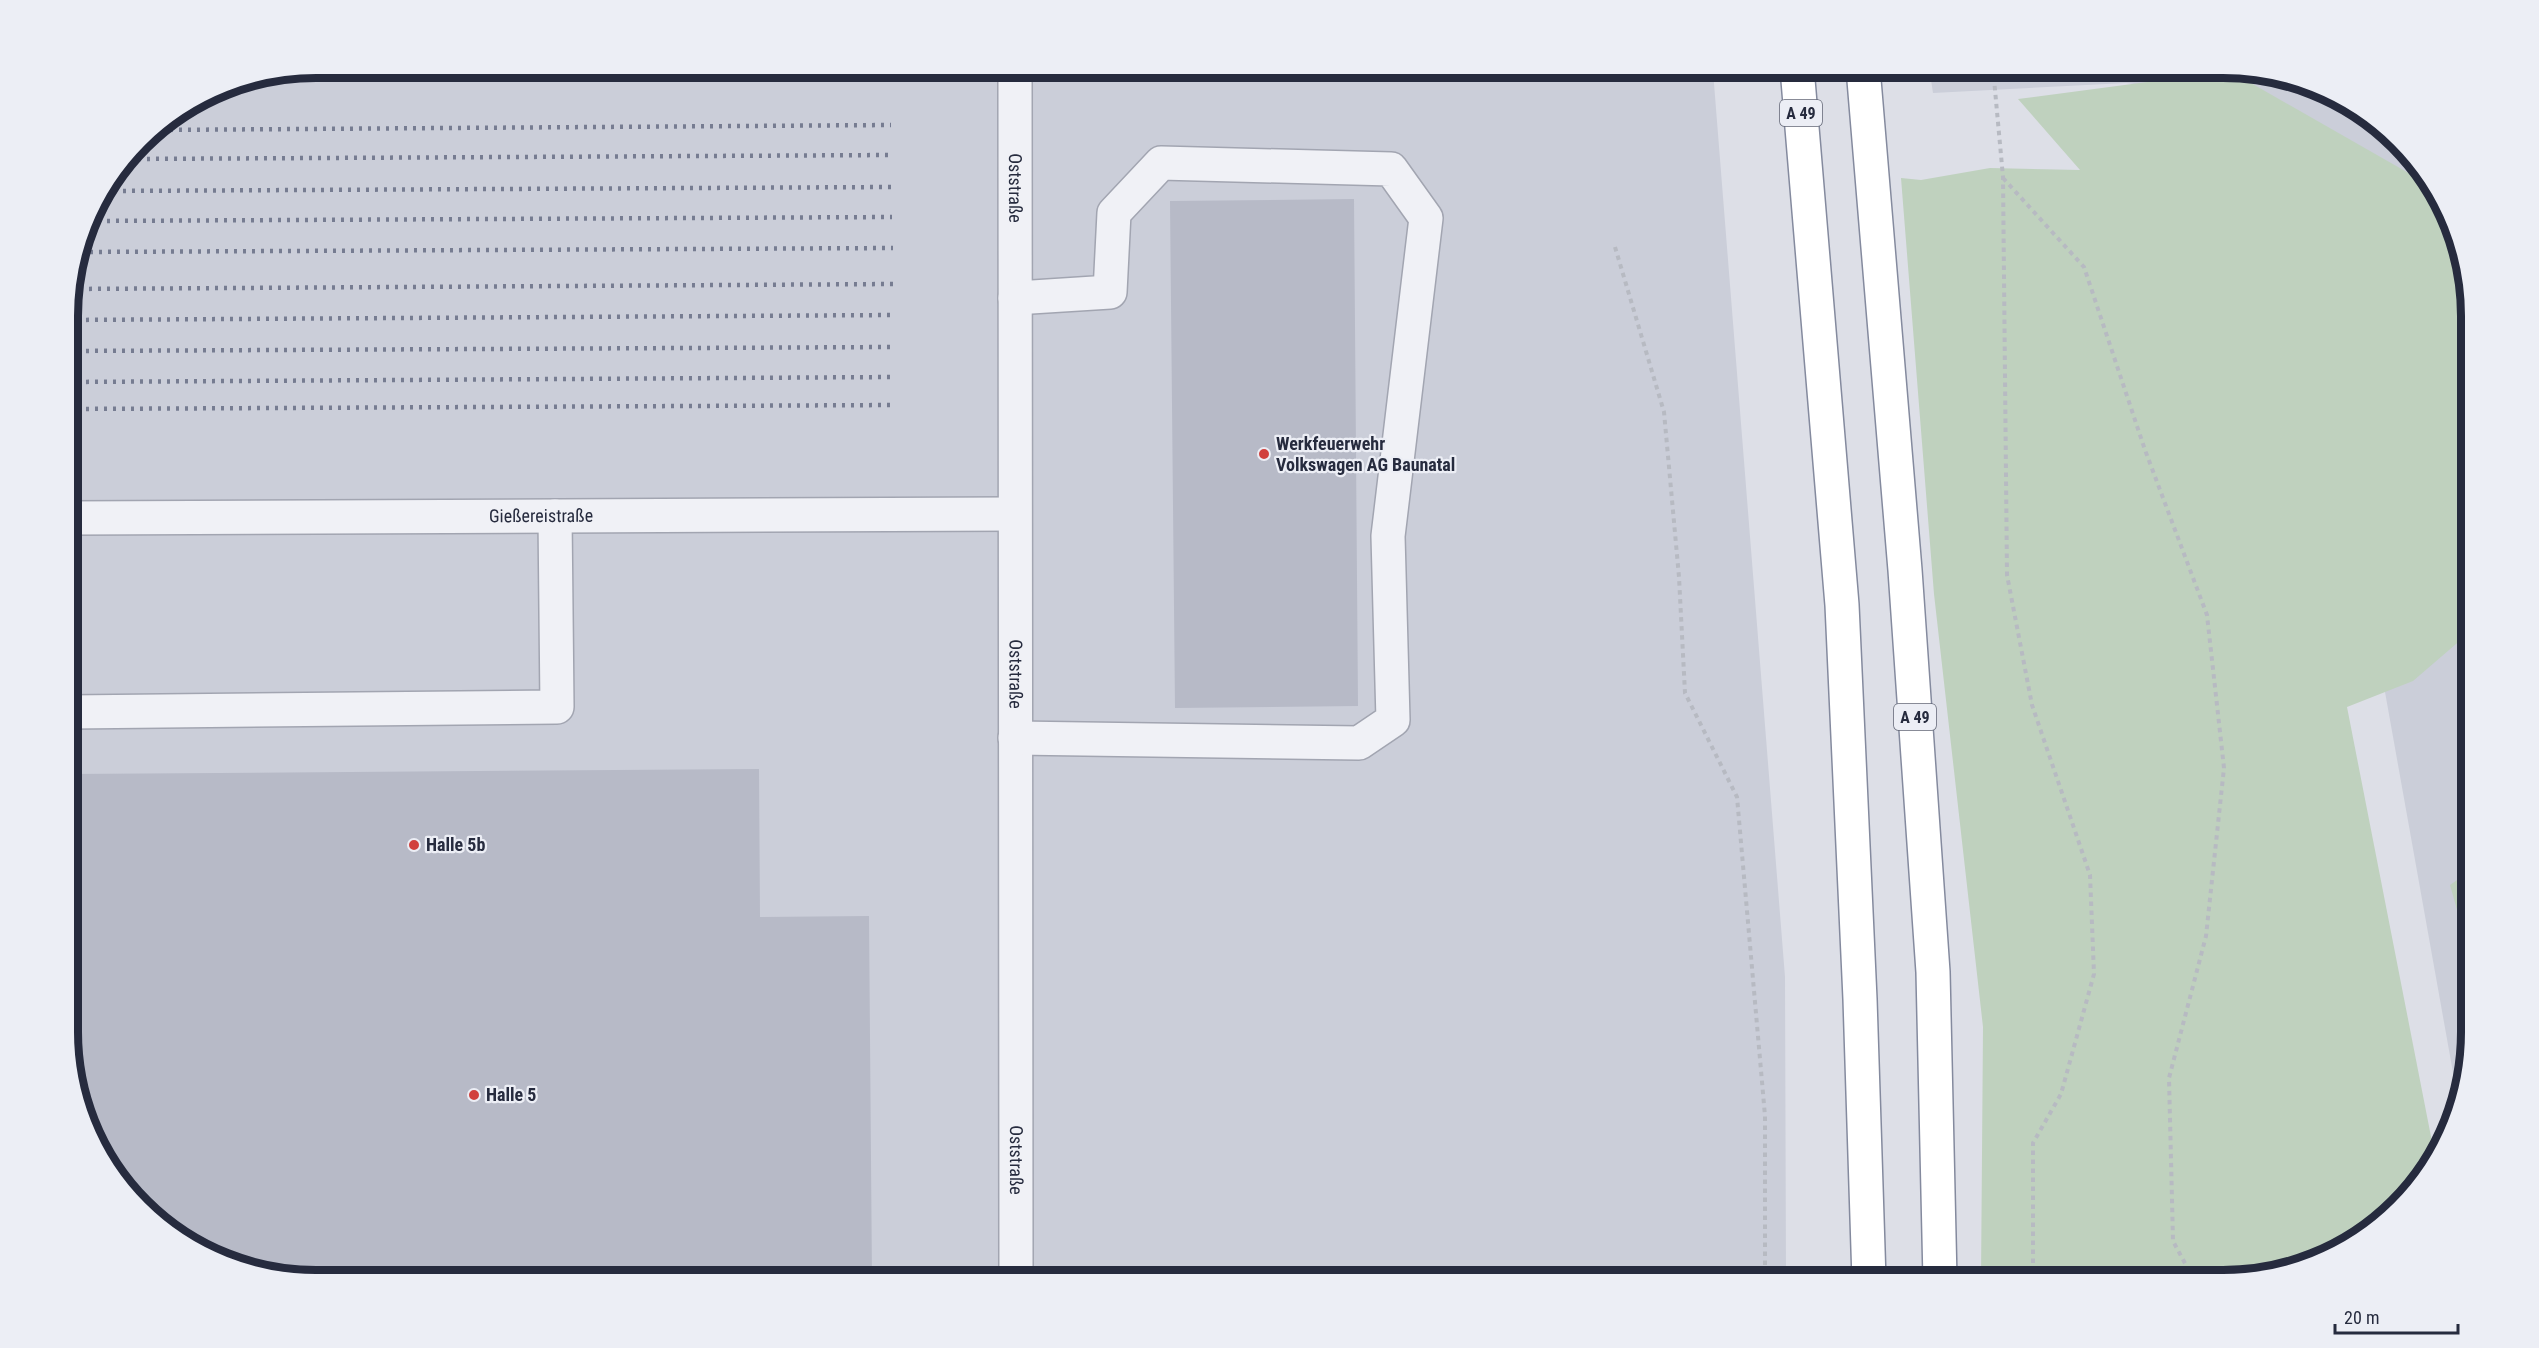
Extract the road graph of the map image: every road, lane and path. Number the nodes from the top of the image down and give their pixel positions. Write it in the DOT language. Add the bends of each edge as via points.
graph roads {
  1 [pos="1015,78"];
  2 [pos="1798,78"];
  3 [pos="1864,78"];
  4 [pos="1994,78"];
  5 [pos="2002,177"];
  6 [pos="1615,247"];
  7 [pos="1015,298"];
  8 [pos="1014,514"];
  9 [pos="555,516"];
  10 [pos="78,518"];
  11 [pos="78,712"];
  12 [pos="1015,738"];
  13 [pos="1016,1270"];
  14 [pos="1765,1270"];
  15 [pos="1869,1270"];
  16 [pos="1940,1270"];
  17 [pos="2033,1270"];
  18 [pos="2189,1270"];
  1 -- 7 [label="street, Oststraße"];
  2 -- 15 [label="highway, A 49" via="1842,605"];
  3 -- 16 [label="highway, A 49" via="1905,570 1933,972"];
  4 -- 5 [label="path"];
  5 -- 17 [label="path" via="2007,574 2032,705 2090,875 2094,974 2061,1094 2033,1143"];
  5 -- 18 [label="path" via="2084,267 2145,450 2207,615 2224,768 2206,936 2169,1078 2173,1241"];
  6 -- 14 [label="path" via="1664,412 1686,693 1737,797 1765,1116"];
  7 -- 8 [label="street, Oststraße"];
  7 -- 12 [label="street" via="1110,292 1114,213 1161,163 1391,169 1426,218 1388,536 1393,720 1359,743"];
  8 -- 9 [label="street, Gießereistraße"];
  8 -- 12 [label="street, Oststraße"];
  9 -- 10 [label="street, Gießereistraße"];
  9 -- 11 [label="street" via="557,708"];
  12 -- 13 [label="street, Oststraße"];
}
